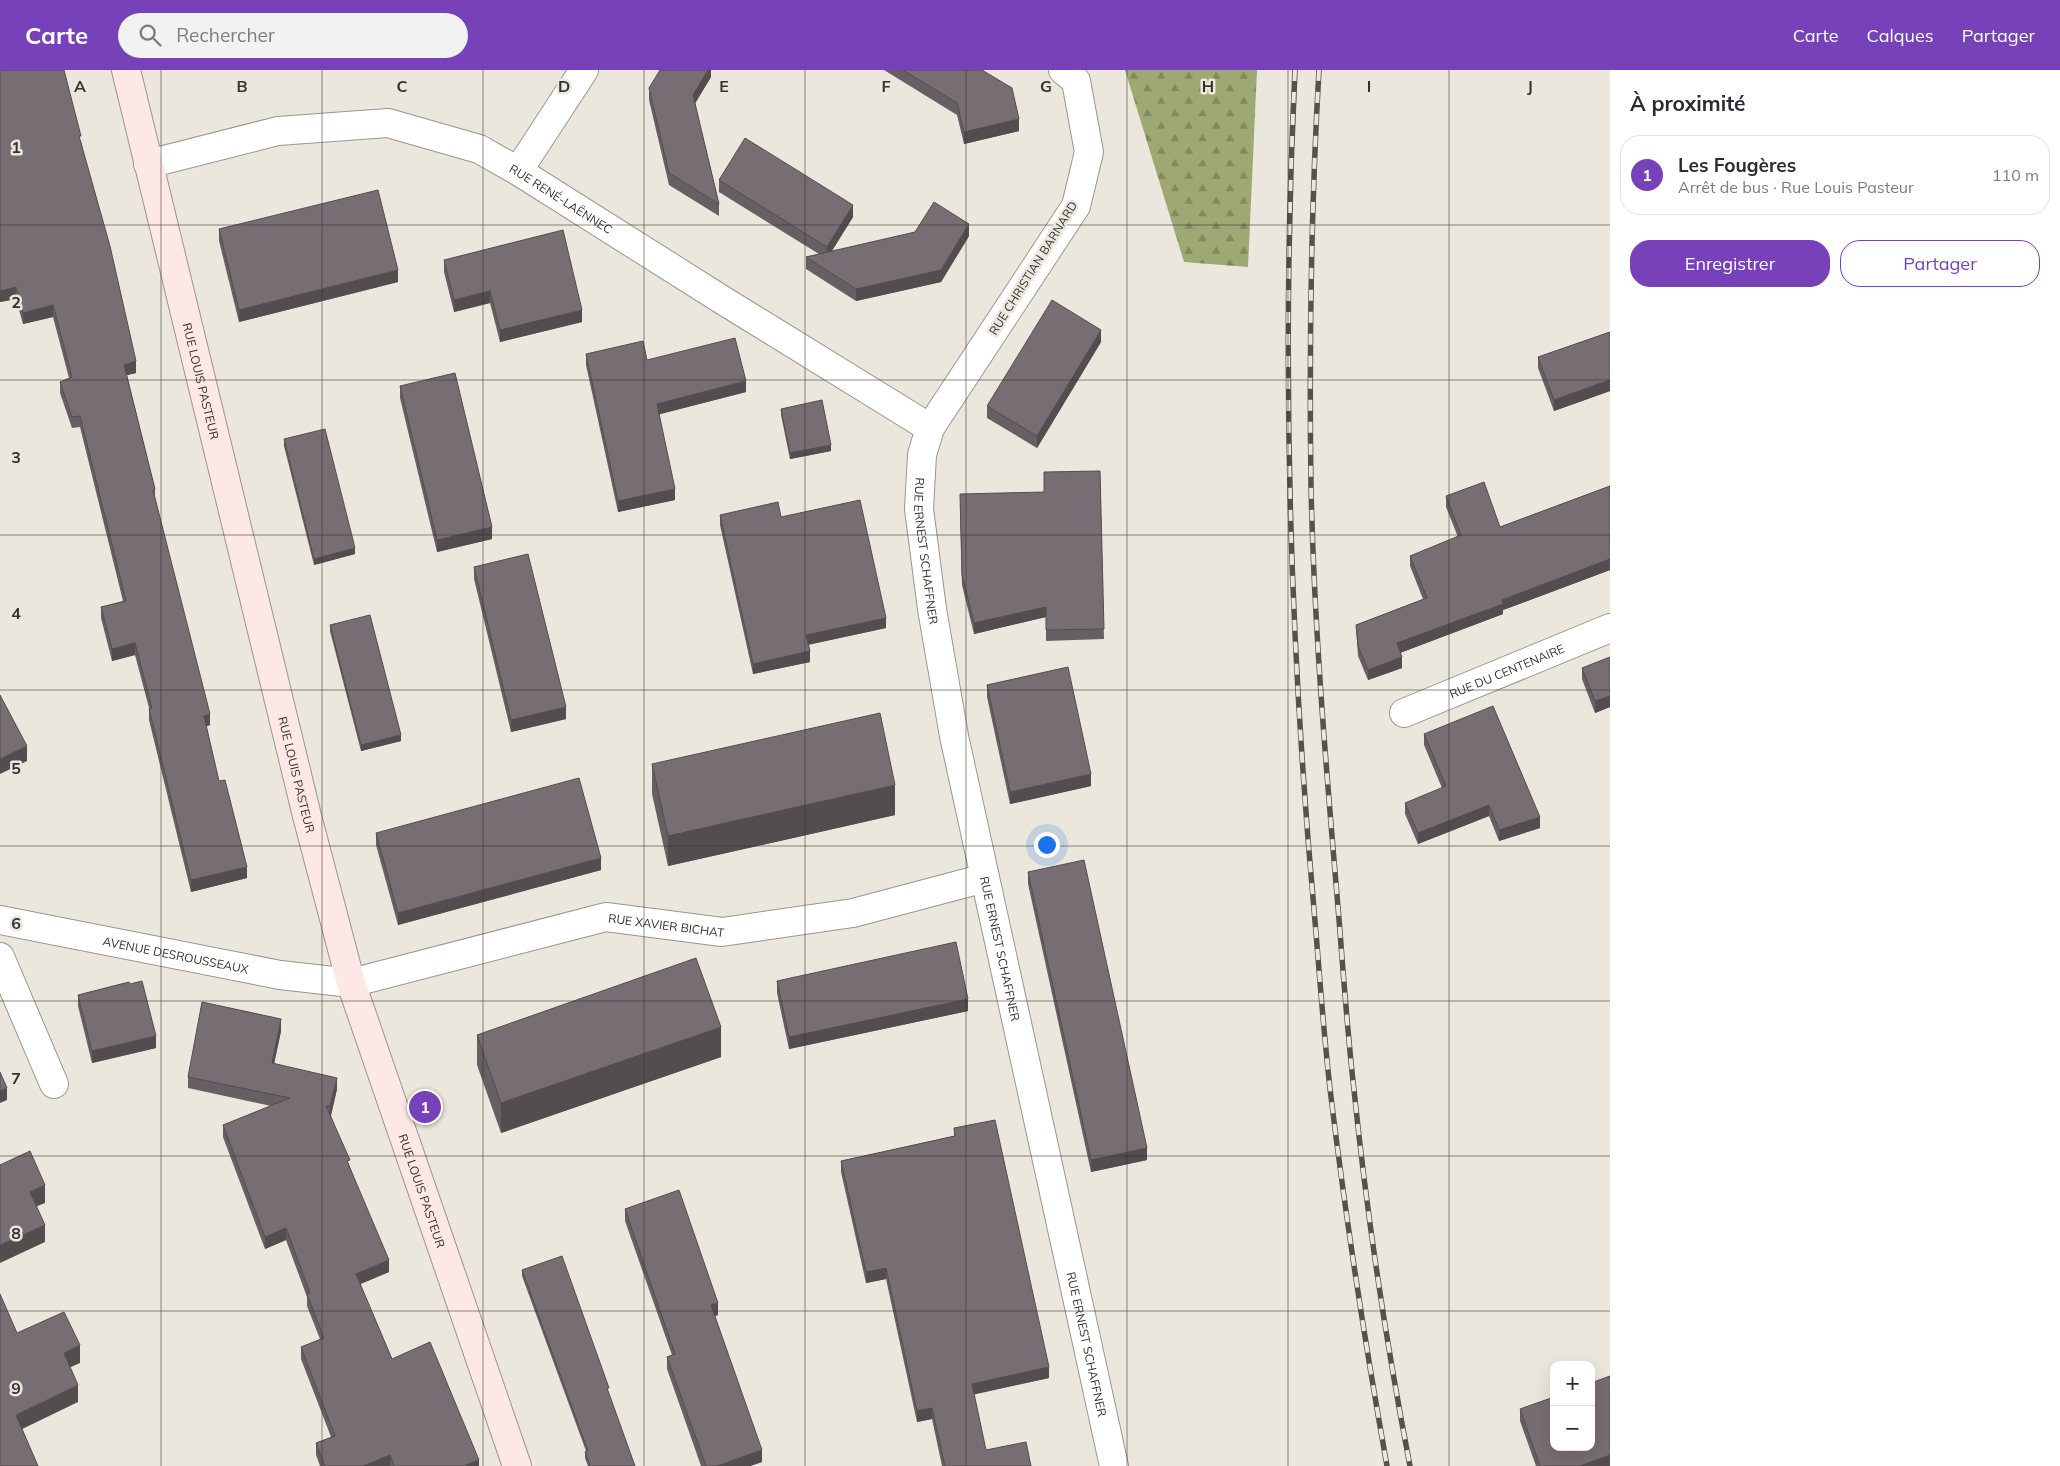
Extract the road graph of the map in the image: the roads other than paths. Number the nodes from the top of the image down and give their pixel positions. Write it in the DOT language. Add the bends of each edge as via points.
graph roads {
  1 [pos="126,70"];
  2 [pos="584,70"];
  3 [pos="1063,70"];
  4 [pos="148,164"];
  5 [pos="518,171"];
  6 [pos="930,428"];
  7 [pos="1610,628"];
  8 [pos="1404,713"];
  9 [pos="985,878"];
  10 [pos="0,920"];
  11 [pos="0,957"];
  12 [pos="351,982"];
  13 [pos="54,1084"];
  14 [pos="517,1466"];
  15 [pos="1114,1466"];
  1 -- 4 [label="street, RUE LOUIS PASTEUR"];
  2 -- 5 [label="street"];
  3 -- 6 [label="street, RUE CHRISTIAN BARNARD" via="1076,81 1089,152 1076,206"];
  4 -- 5 [label="street, RUE RENÉ-LAËNNEC" via="278,131 388,123 479,149"];
  4 -- 12 [label="street, RUE LOUIS PASTEUR" via="307,816"];
  5 -- 6 [label="street, RUE RENÉ-LAËNNEC"];
  6 -- 9 [label="street, RUE ERNEST SCHAFFNER" via="922,455 919,509 951,716"];
  7 -- 8 [label="street, RUE DU CENTENAIRE"];
  9 -- 12 [label="street, RUE XAVIER BICHAT" via="853,913 722,932 606,917"];
  9 -- 15 [label="street, RUE ERNEST SCHAFFNER"];
  10 -- 12 [label="street, AVENUE DESROUSSEAUX" via="280,975"];
  11 -- 13 [label="street"];
  12 -- 14 [label="street, RUE LOUIS PASTEUR"];
}
